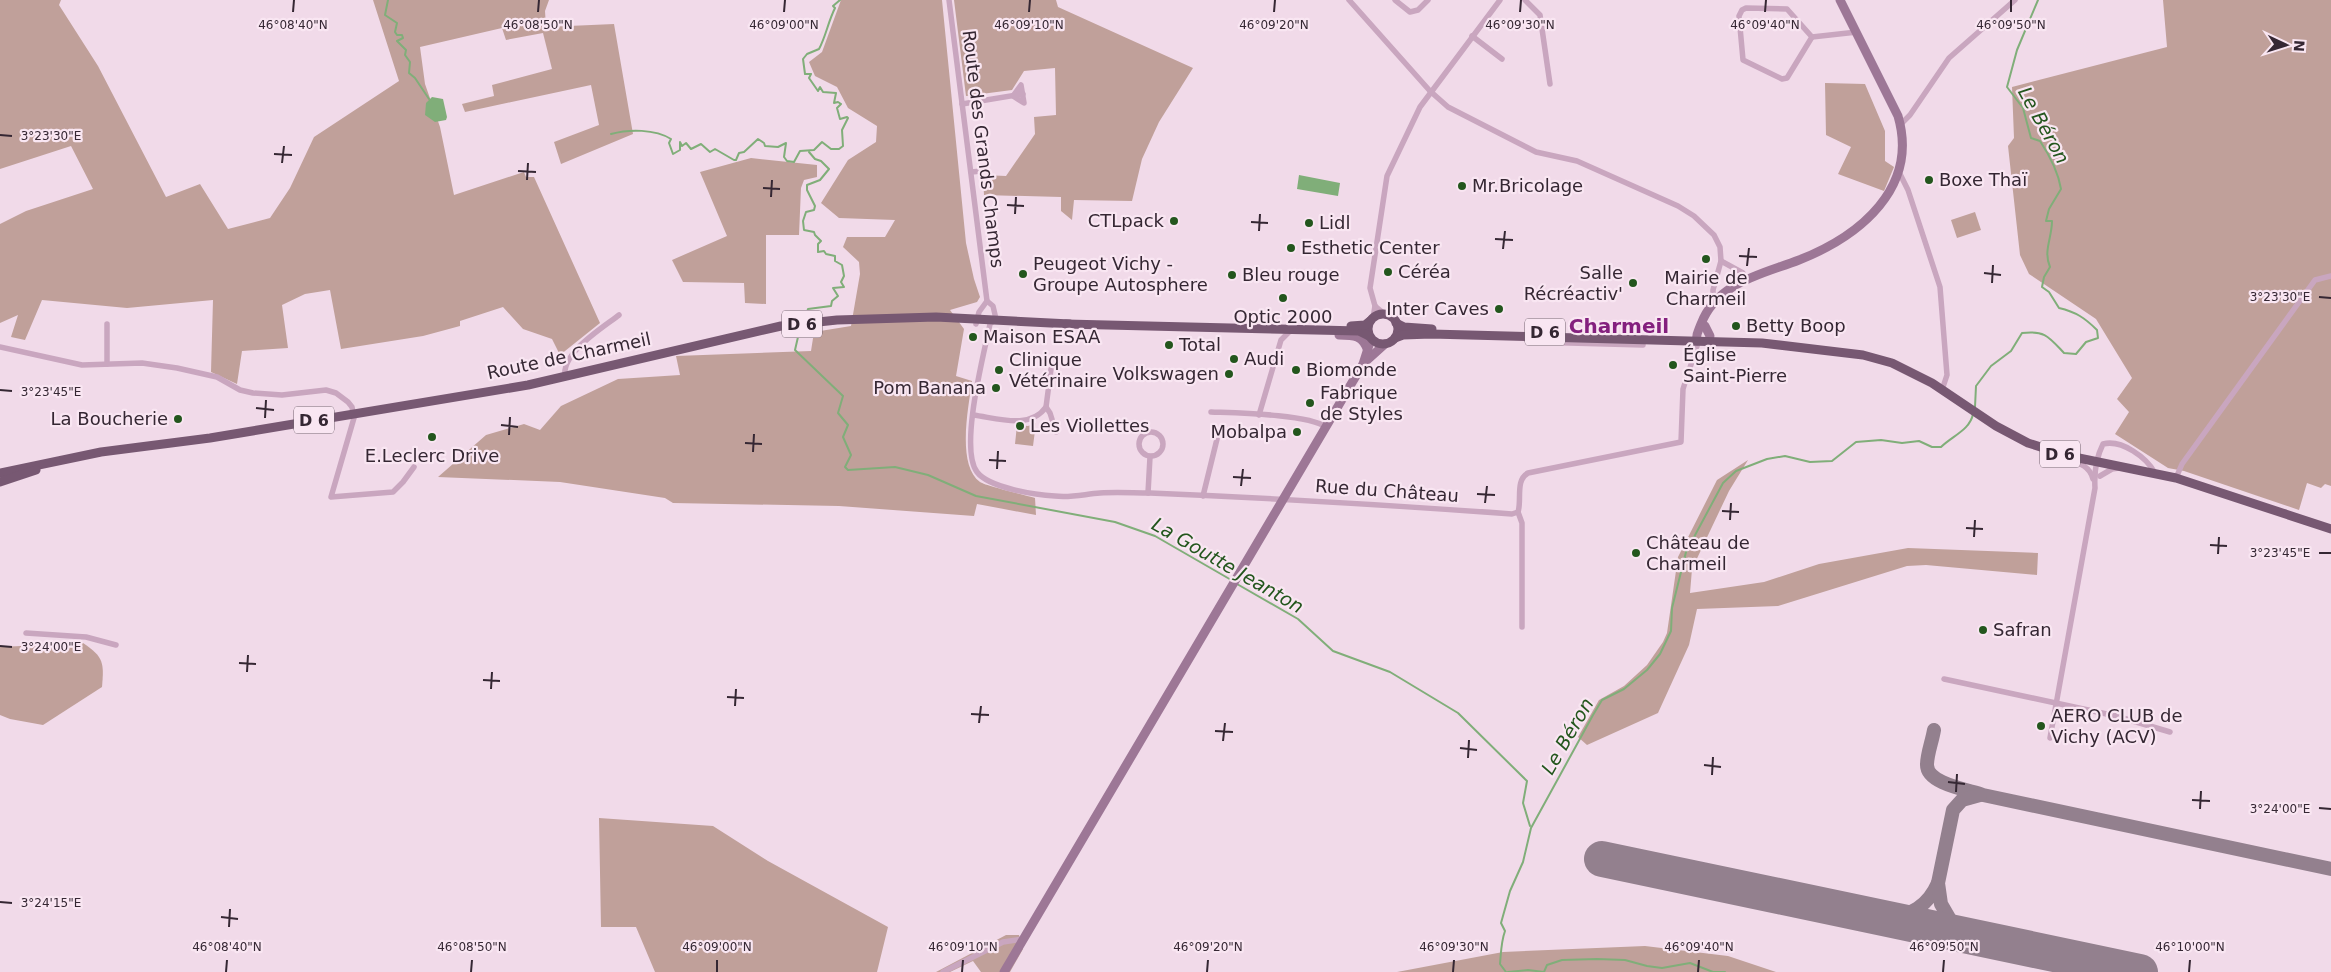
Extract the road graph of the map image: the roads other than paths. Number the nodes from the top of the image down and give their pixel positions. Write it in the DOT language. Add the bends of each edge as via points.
graph roads {
  1 [pos="948,0"];
  2 [pos="1349,0"];
  3 [pos="1395,0"];
  4 [pos="1428,0"];
  5 [pos="1500,0"];
  6 [pos="1525,0"];
  7 [pos="1840,0"];
  8 [pos="2016,0"];
  9 [pos="1857,32"];
  10 [pos="1472,36"];
  11 [pos="1812,37"];
  12 [pos="1502,59"];
  13 [pos="1550,84"];
  14 [pos="1430,92"];
  15 [pos="1014,96"];
  16 [pos="962,104"];
  17 [pos="1901,124"];
  18 [pos="982,171"];
  19 [pos="971,172"];
  20 [pos="1899,172"];
  21 [pos="1721,261"];
  22 [pos="2331,276"];
  23 [pos="1745,280"];
  24 [pos="987,301"];
  25 [pos="1715,302"];
  26 [pos="1375,306"];
  27 [pos="619,316"];
  28 [pos="1387,316"];
  29 [pos="1372,320"];
  30 [pos="977,321"];
  31 [pos="993,321"];
  32 [pos="1396,323"];
  33 [pos="107,324"];
  34 [pos="1243,328"];
  35 [pos="1275,330"];
  36 [pos="1291,330"];
  37 [pos="1303,331"];
  38 [pos="1528,334"];
  39 [pos="1370,337"];
  40 [pos="1742,337"];
  41 [pos="1395,338"];
  42 [pos="1579,338"];
  43 [pos="1700,338"];
  44 [pos="1281,340"];
  45 [pos="1385,344"];
  46 [pos="1643,345"];
  47 [pos="0,347"];
  48 [pos="1368,351"];
  49 [pos="107,364"];
  50 [pos="1363,364"];
  51 [pos="1051,369"];
  52 [pos="565,375"];
  53 [pos="1932,383"];
  54 [pos="1942,390"];
  55 [pos="1046,407"];
  56 [pos="1211,412"];
  57 [pos="354,414"];
  58 [pos="973,415"];
  59 [pos="1259,415"];
  60 [pos="1326,427"];
  61 [pos="1056,432"];
  62 [pos="1217,439"];
  63 [pos="152,447"];
  64 [pos="2050,451"];
  65 [pos="1150,457"];
  66 [pos="2099,462"];
  67 [pos="414,467"];
  68 [pos="2126,468"];
  69 [pos="36,470"];
  70 [pos="0,473"];
  71 [pos="2155,473"];
  72 [pos="2100,476"];
  73 [pos="0,477"];
  74 [pos="2176,478"];
  75 [pos="0,482"];
  76 [pos="2095,488"];
  77 [pos="1148,493"];
  78 [pos="1203,496"];
  79 [pos="1283,499"];
  80 [pos="1518,512"];
  81 [pos="2331,530"];
  82 [pos="1522,627"];
  83 [pos="26,633"];
  84 [pos="116,645"];
  85 [pos="1944,679"];
  86 [pos="2057,703"];
  87 [pos="2170,732"];
  88 [pos="2050,738"];
  89 [pos="1023,939"];
  90 [pos="943,972"];
  91 [pos="1004,972"];
  1 -- 16 [label="street, Route des Grands Champs"];
  2 -- 14 [label="street"];
  3 -- 4 [label="street" via="1410,12 1418,10"];
  5 -- 10 [label="street"];
  6 -- 13 [label="street" via="1540,15"];
  7 -- 9 [label="main road"];
  8 -- 17 [label="street" via="1949,58"];
  9 -- 11 [label="street"];
  9 -- 17 [label="main road"];
  10 -- 12 [label="street"];
  10 -- 14 [label="street"];
  11 -- 11 [label="street" via="1787,9 1746,8 1739,16 1743,60 1782,79 1792,73"];
  14 -- 21 [label="street" via="1467,118 1536,152 1577,161 1678,206 1702,222 1720,247"];
  14 -- 26 [label="street" via="1387,176 1370,288"];
  15 -- 15 [label="street" via="1023,94 1021,85"];
  15 -- 16 [label="street"];
  16 -- 19 [label="street, Route des Grands Champs"];
  17 -- 20 [label="main road" via="1903,151"];
  18 -- 19 [label="street"];
  19 -- 24 [label="street, Route des Grands Champs"];
  20 -- 23 [label="main road" via="1889,195 1858,226 1811,255"];
  20 -- 54 [label="street" via="1940,287 1947,374"];
  21 -- 23 [label="street" via="1743,273"];
  21 -- 25 [label="street" via="1714,290"];
  22 -- 74 [label="street" via="2315,280 2182,464"];
  23 -- 25 [label="main road" via="1725,291"];
  24 -- 30 [label="street"];
  24 -- 31 [label="street, Route des Grands Champs" via="993,306"];
  25 -- 43 [label="main road"];
  25 -- 43 [label="main road" via="1707,311"];
  26 -- 28 [label="street"];
  26 -- 29 [label="street"];
  27 -- 52 [label="street" via="579,347 567,362"];
  28 -- 29 [label="main road" via="1380,315"];
  28 -- 32 [label="main road"];
  29 -- 34 [label="main road, D 6" via="1359,326"];
  29 -- 39 [label="main road" via="1368,328"];
  30 -- 31 [label="main road, D 6"];
  30 -- 52 [label="main road, Route de Charmeil / D 6" via="872,319 780,326"];
  31 -- 34 [label="main road, D 6"];
  31 -- 58 [label="street, Rue du Château"];
  32 -- 38 [label="main road, D 6" via="1404,327"];
  32 -- 41 [label="main road"];
  33 -- 49 [label="street"];
  34 -- 35 [label="main road, D 6"];
  35 -- 36 [label="main road, D 6"];
  35 -- 44 [label="street"];
  36 -- 37 [label="main road, D 6"];
  36 -- 44 [label="street"];
  37 -- 39 [label="main road, D 6" via="1359,331"];
  37 -- 48 [label="main road" via="1357,336"];
  38 -- 41 [label="main road, D 6" via="1431,334"];
  38 -- 42 [label="main road, D 6"];
  39 -- 45 [label="main road"];
  39 -- 48 [label="main road"];
  40 -- 43 [label="main road, D 6"];
  40 -- 43 [label="street"];
  40 -- 53 [label="main road, D 6" via="1864,351 1910,367"];
  41 -- 45 [label="main road"];
  42 -- 43 [label="main road, D 6"];
  42 -- 43 [label="main road, D 6"];
  42 -- 46 [label="street"];
  43 -- 53 [label="main road, D 6" via="1848,352 1892,363"];
  43 -- 80 [label="street" via="1683,389 1681,442 1528,473 1520,484"];
  44 -- 59 [label="street"];
  45 -- 50 [label="main road"];
  47 -- 49 [label="street" via="69,363"];
  48 -- 50 [label="main road"];
  49 -- 57 [label="street" via="154,364 217,377 240,390 253,393 282,395 326,390 348,402"];
  50 -- 60 [label="main road"];
  51 -- 55 [label="street"];
  52 -- 57 [label="main road, Route de Charmeil / D 6"];
  53 -- 54 [label="main road, D 6"];
  54 -- 64 [label="main road, D 6" via="2012,435"];
  55 -- 58 [label="street" via="1035,419 1022,421"];
  55 -- 61 [label="street"];
  56 -- 59 [label="street"];
  57 -- 63 [label="main road, Route de Charmeil / D 6"];
  57 -- 67 [label="street" via="330,496 393,492"];
  58 -- 77 [label="street, Rue du Château" via="973,463 986,480 1034,494 1057,496"];
  59 -- 60 [label="street" via="1320,423"];
  60 -- 79 [label="main road"];
  62 -- 78 [label="street"];
  63 -- 69 [label="main road, Route de Charmeil / D 6"];
  63 -- 70 [label="main road, Route de Charmeil / D 6" via="101,452"];
  64 -- 66 [label="main road, D 6"];
  64 -- 76 [label="street" via="2060,459 2084,465 2090,471"];
  65 -- 65 [label="street" via="1160,452 1163,442 1156,433 1150,432 1139,442 1142,453"];
  65 -- 77 [label="street"];
  66 -- 68 [label="main road, D 6"];
  66 -- 71 [label="street" via="2103,444 2122,444 2151,465"];
  66 -- 72 [label="street"];
  66 -- 76 [label="street"];
  68 -- 71 [label="main road, D 6"];
  68 -- 72 [label="street" via="2112,469"];
  69 -- 73 [label="main road, Route de Charmeil / D 6"];
  69 -- 75 [label="main road"];
  71 -- 74 [label="main road, D 6"];
  72 -- 76 [label="street"];
  74 -- 81 [label="main road, D 6"];
  76 -- 86 [label="street"];
  77 -- 78 [label="street, Rue du Château"];
  78 -- 79 [label="street, Rue du Château"];
  79 -- 80 [label="street, Rue du Château"];
  79 -- 89 [label="main road"];
  80 -- 82 [label="street" via="1522,523"];
  83 -- 84 [label="street" via="86,637"];
  85 -- 86 [label="street"];
  86 -- 87 [label="street"];
  86 -- 88 [label="street"];
  89 -- 90 [label="street" via="1003,942"];
  89 -- 91 [label="main road"];
}
